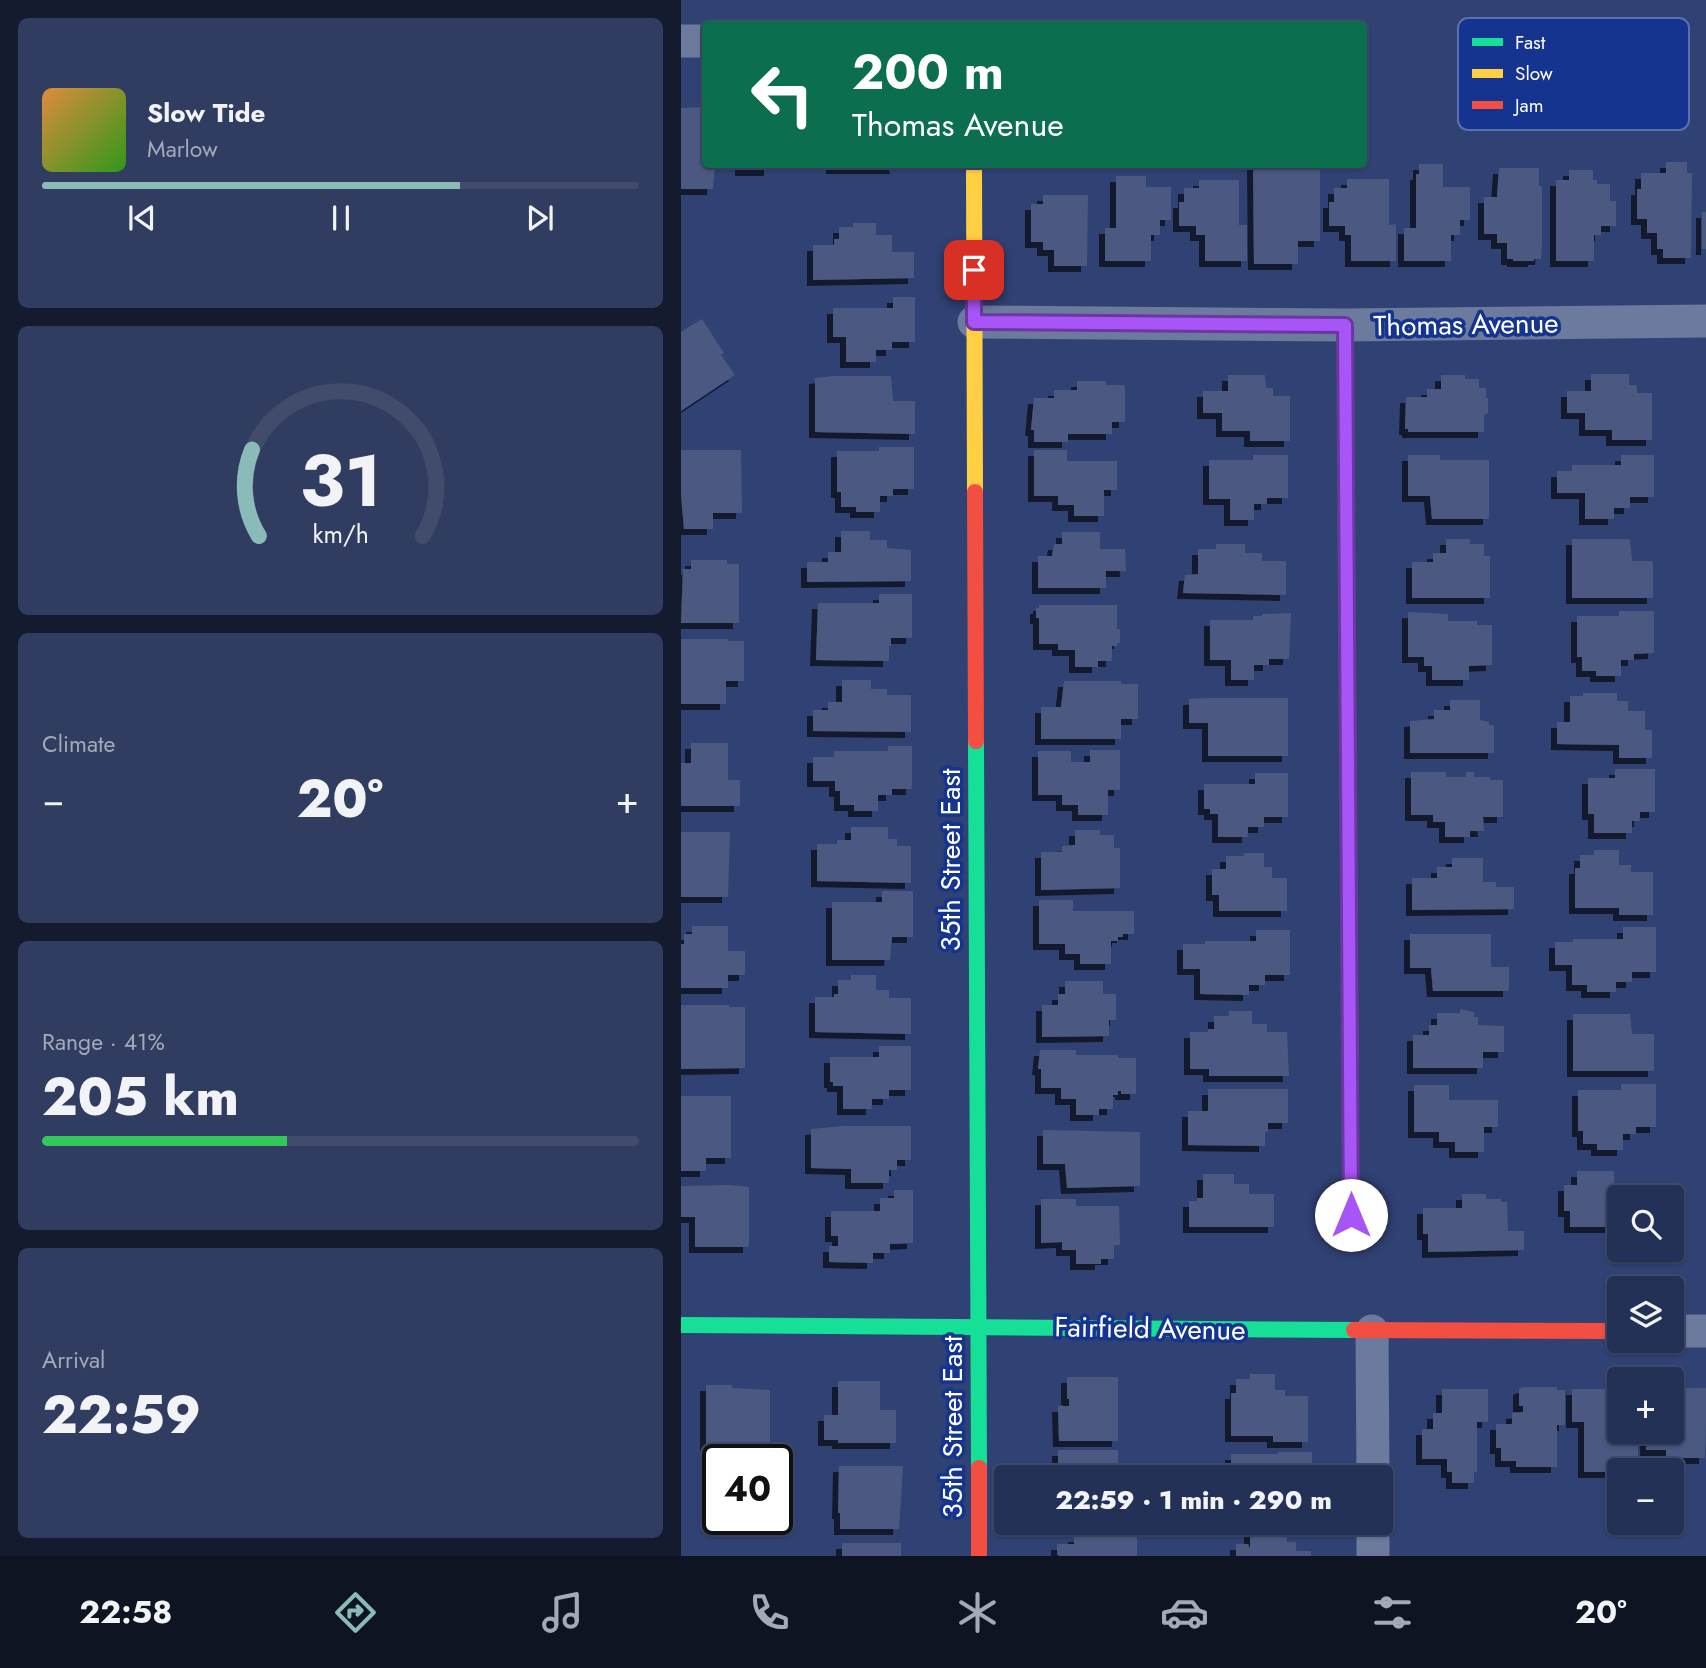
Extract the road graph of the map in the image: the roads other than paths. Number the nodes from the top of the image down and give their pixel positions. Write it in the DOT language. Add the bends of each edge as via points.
graph roads {
  1 [pos="681,41"];
  2 [pos="702,41"];
  3 [pos="974,168"];
  4 [pos="1706,321"];
  5 [pos="974,322"];
  6 [pos="1345,325"];
  7 [pos="1351,1215"];
  8 [pos="681,1325"];
  9 [pos="978,1325"];
  10 [pos="1372,1331"];
  11 [pos="1607,1331"];
  12 [pos="1684,1331"];
  13 [pos="1706,1331"];
  14 [pos="1373,1465"];
  15 [pos="1373,1535"];
  16 [pos="979,1556"];
  17 [pos="1373,1556"];
  1 -- 2 [label="street"];
  3 -- 5 [label="street, 35th Street East"];
  4 -- 6 [label="street, Thomas Avenue"];
  5 -- 6 [label="street, Thomas Avenue"];
  5 -- 9 [label="street, 35th Street East"];
  6 -- 7 [label="street"];
  8 -- 9 [label="street, Fairfield Avenue"];
  9 -- 10 [label="street, Fairfield Avenue"];
  9 -- 16 [label="street, 35th Street East"];
  10 -- 11 [label="street, Fairfield Avenue"];
  10 -- 14 [label="street"];
  12 -- 13 [label="street"];
  15 -- 17 [label="street"];
}
